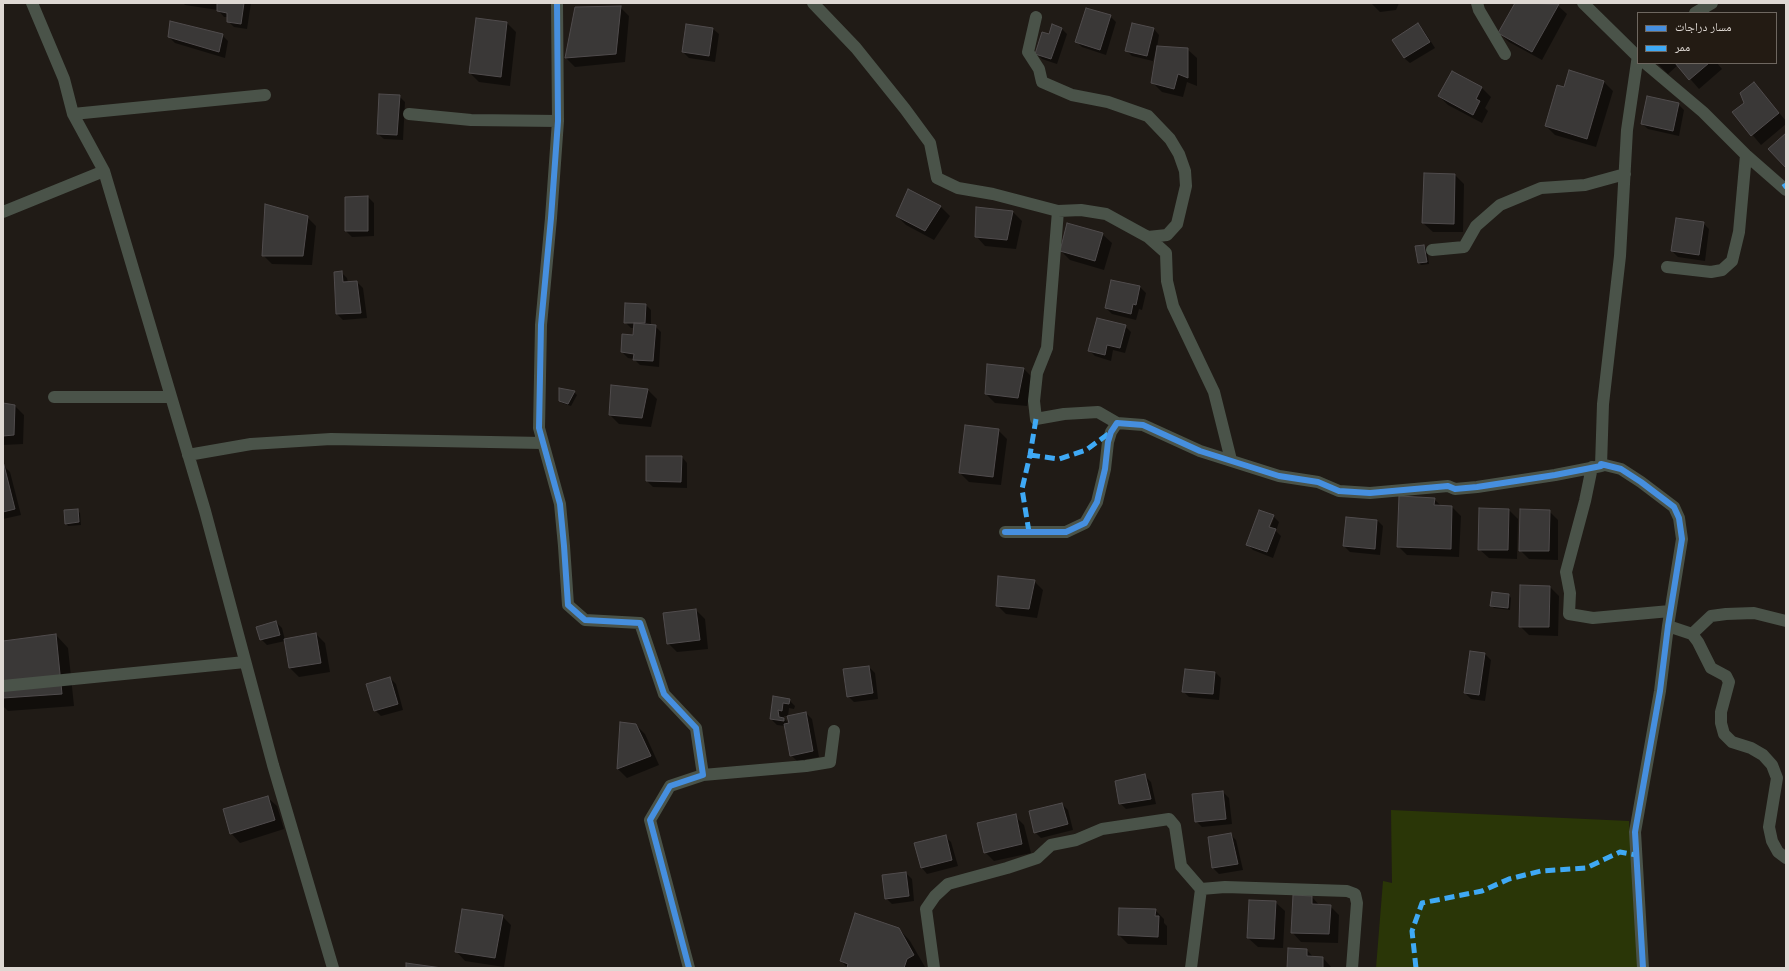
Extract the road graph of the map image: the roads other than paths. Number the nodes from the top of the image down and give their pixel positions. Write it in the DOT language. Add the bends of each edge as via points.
graph roads {
  1 [pos="32,3"];
  2 [pos="557,3"];
  3 [pos="813,3"];
  4 [pos="1477,3"];
  5 [pos="1583,3"];
  6 [pos="1712,3"];
  7 [pos="1697,12"];
  8 [pos="1036,17"];
  9 [pos="1505,54"];
  10 [pos="1637,55"];
  11 [pos="1639,64"];
  12 [pos="1647,64"];
  13 [pos="265,95"];
  14 [pos="73,114"];
  15 [pos="409,114"];
  16 [pos="558,121"];
  17 [pos="1746,155"];
  18 [pos="104,171"];
  19 [pos="1625,174"];
  20 [pos="1786,190"];
  21 [pos="1058,211"];
  22 [pos="3,212"];
  23 [pos="1148,237"];
  24 [pos="1432,250"];
  25 [pos="1667,267"];
  26 [pos="54,397"];
  27 [pos="170,397"];
  28 [pos="1117,423"];
  29 [pos="543,443"];
  30 [pos="188,455"];
  31 [pos="1232,460"];
  32 [pos="1596,467"];
  33 [pos="1006,532"];
  34 [pos="1670,611"];
  35 [pos="1786,621"];
  36 [pos="1668,626"];
  37 [pos="1692,634"];
  38 [pos="245,662"];
  39 [pos="3,686"];
  40 [pos="834,731"];
  41 [pos="703,775"];
  42 [pos="1786,858"];
  43 [pos="1201,889"];
  44 [pos="333,968"];
  45 [pos="689,968"];
  46 [pos="934,968"];
  47 [pos="1192,968"];
  48 [pos="1352,968"];
  49 [pos="1643,968"];
  1 -- 14 [label="street" via="64,79"];
  2 -- 16 [label="street"];
  3 -- 21 [label="street" via="856,48 930,143 937,178 958,188"];
  4 -- 9 [label="street"];
  5 -- 10 [label="street"];
  6 -- 7 [label="street"];
  8 -- 23 [label="street" via="1028,52 1039,69 1042,82 1072,95 1108,102 1148,116 1170,139 1179,154 1185,171 1186,186 1177,224 1167,235"];
  11 -- 19 [label="street" via="1627,130"];
  12 -- 17 [label="street" via="1703,112"];
  13 -- 14 [label="street"];
  14 -- 18 [label="street"];
  15 -- 16 [label="street" via="471,120"];
  16 -- 29 [label="street" via="541,325 540,428"];
  17 -- 20 [label="street"];
  17 -- 25 [label="street" via="1739,232 1732,261 1722,270 1711,272"];
  18 -- 22 [label="street"];
  18 -- 27 [label="street"];
  19 -- 24 [label="street" via="1585,185 1541,188 1500,205 1476,226 1464,247"];
  19 -- 32 [label="street" via="1620,256"];
  21 -- 23 [label="street" via="1081,210 1106,214"];
  21 -- 28 [label="street" via="1047,348 1037,373 1034,401 1036,419 1098,412"];
  23 -- 31 [label="street" via="1166,253 1167,281 1173,306 1214,392"];
  26 -- 27 [label="street"];
  27 -- 30 [label="street"];
  28 -- 31 [label="street" via="1143,425 1200,451"];
  28 -- 33 [label="street" via="1108,442 1097,502 1085,523 1066,532"];
  29 -- 30 [label="street" via="331,439 252,444"];
  29 -- 41 [label="street" via="560,504 568,605 585,620 640,623 664,694 696,728"];
  30 -- 38 [label="street"];
  31 -- 32 [label="street" via="1279,476 1318,482 1338,491 1370,493 1448,486 1455,489 1477,487"];
  32 -- 34 [label="street" via="1601,464 1621,469 1674,507 1679,518 1682,539"];
  32 -- 34 [label="street" via="1566,572 1570,593 1569,614 1593,618"];
  34 -- 36 [label="street"];
  35 -- 37 [label="street" via="1754,614 1711,616"];
  36 -- 37 [label="street"];
  36 -- 49 [label="street" via="1660,691 1635,832"];
  37 -- 42 [label="street" via="1711,668 1726,676 1729,682 1721,712 1724,734 1732,742 1751,748 1772,765 1777,778 1769,827 1778,852"];
  38 -- 39 [label="street"];
  38 -- 44 [label="street"];
  40 -- 41 [label="street" via="830,762"];
  41 -- 45 [label="street" via="670,786 650,820"];
  43 -- 46 [label="street" via="1181,866 1175,826 1169,819 1102,828 1076,840 1051,845 1037,858 948,884 926,909"];
  43 -- 47 [label="street"];
  43 -- 48 [label="street" via="1347,891 1355,894 1357,903"];
}
